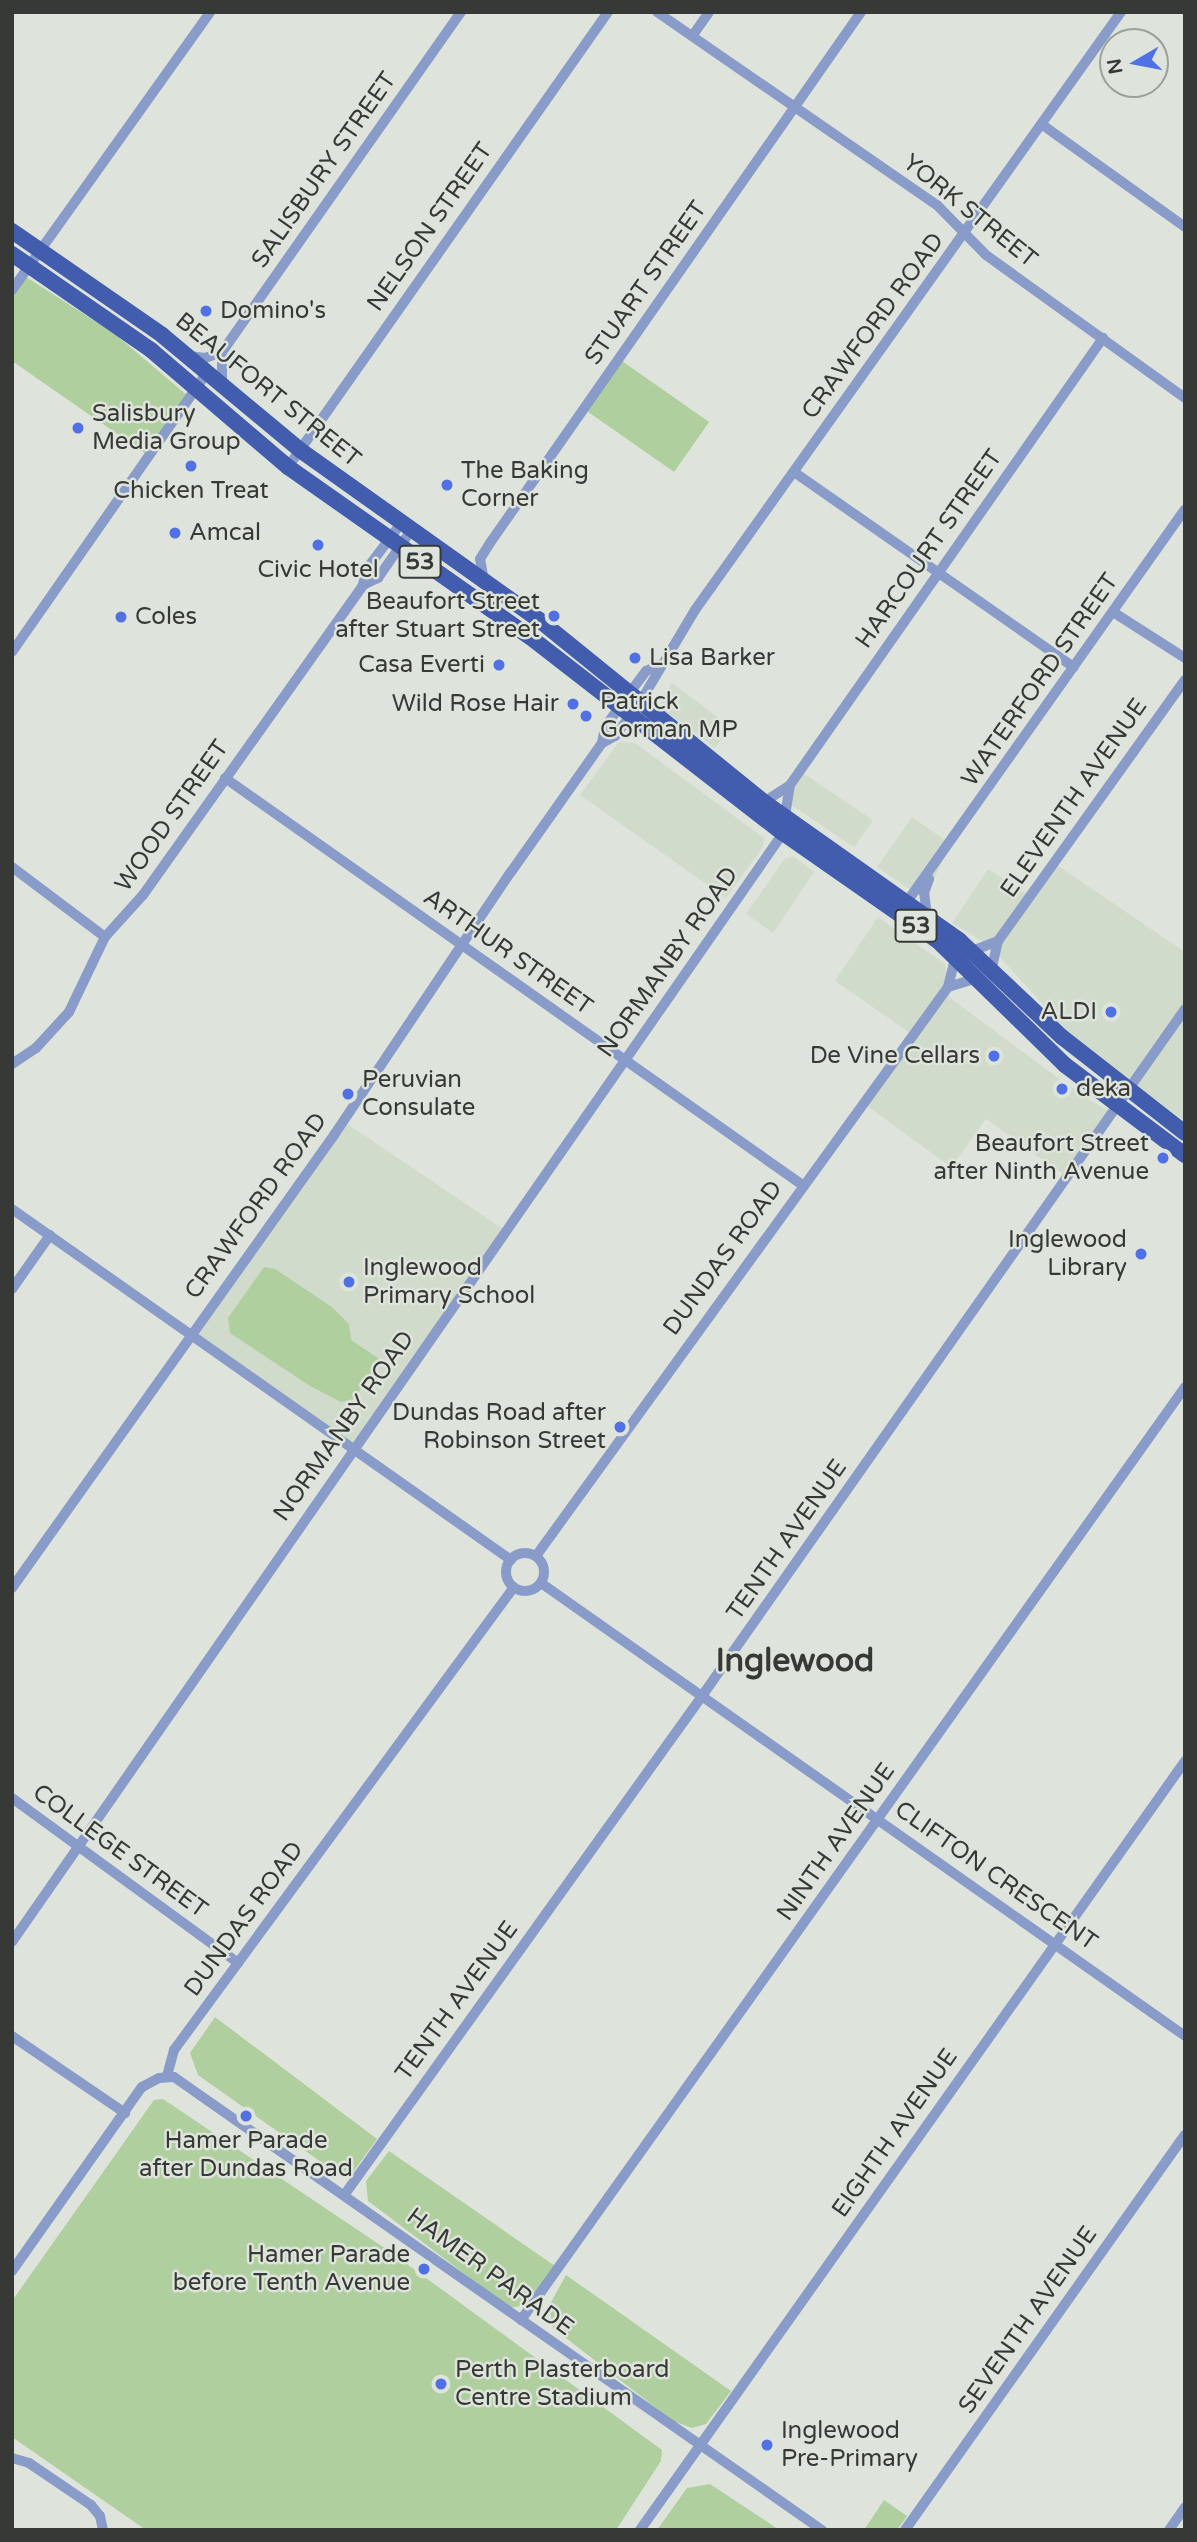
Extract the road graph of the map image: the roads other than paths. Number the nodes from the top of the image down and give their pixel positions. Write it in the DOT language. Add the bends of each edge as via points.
graph roads {
  1 [pos="210,12"];
  2 [pos="461,12"];
  3 [pos="608,12"];
  4 [pos="657,12"];
  5 [pos="709,12"];
  6 [pos="861,12"];
  7 [pos="1121,12"];
  8 [pos="693,35"];
  9 [pos="795,106"];
  10 [pos="1044,126"];
  11 [pos="1185,227"];
  12 [pos="12,231"];
  13 [pos="965,235"];
  14 [pos="40,250"];
  15 [pos="12,254"];
  16 [pos="29,266"];
  17 [pos="12,290"];
  18 [pos="1103,338"];
  19 [pos="222,352"];
  20 [pos="189,356"];
  21 [pos="207,372"];
  22 [pos="222,385"];
  23 [pos="196,389"];
  24 [pos="1185,398"];
  25 [pos="300,450"];
  26 [pos="288,467"];
  27 [pos="794,472"];
  28 [pos="1185,509"];
  29 [pos="407,525"];
  30 [pos="394,543"];
  31 [pos="939,572"];
  32 [pos="484,582"];
  33 [pos="1113,612"];
  34 [pos="12,652"];
  35 [pos="1185,657"];
  36 [pos="1074,667"];
  37 [pos="1185,680"];
  38 [pos="629,705"];
  39 [pos="225,778"];
  40 [pos="790,785"];
  41 [pos="764,802"];
  42 [pos="785,816"];
  43 [pos="783,833"];
  44 [pos="12,867"];
  45 [pos="930,875"];
  46 [pos="903,907"];
  47 [pos="927,916"];
  48 [pos="105,937"];
  49 [pos="998,941"];
  50 [pos="460,944"];
  51 [pos="972,951"];
  52 [pos="956,956"];
  53 [pos="985,973"];
  54 [pos="947,987"];
  55 [pos="1185,1009"];
  56 [pos="625,1060"];
  57 [pos="12,1064"];
  58 [pos="1127,1090"];
  59 [pos="1116,1106"];
  60 [pos="1185,1133"];
  61 [pos="1185,1155"];
  62 [pos="801,1184"];
  63 [pos="12,1209"];
  64 [pos="50,1234"];
  65 [pos="12,1289"];
  66 [pos="189,1334"];
  67 [pos="1185,1387"];
  68 [pos="355,1449"];
  69 [pos="536,1556"];
  70 [pos="511,1560"];
  71 [pos="541,1583"];
  72 [pos="514,1587"];
  73 [pos="12,1588"];
  74 [pos="702,1696"];
  75 [pos="1185,1761"];
  76 [pos="12,1798"];
  77 [pos="878,1819"];
  78 [pos="78,1846"];
  79 [pos="12,1942"];
  80 [pos="1055,1944"];
  81 [pos="238,1963"];
  82 [pos="12,2036"];
  83 [pos="1185,2036"];
  84 [pos="167,2076"];
  85 [pos="125,2113"];
  86 [pos="1185,2135"];
  87 [pos="345,2194"];
  88 [pos="12,2270"];
  89 [pos="521,2320"];
  90 [pos="697,2447"];
  91 [pos="12,2458"];
  92 [pos="1185,2507"];
  93 [pos="103,2530"];
  94 [pos="640,2530"];
  95 [pos="822,2530"];
  96 [pos="905,2530"];
  97 [pos="1169,2530"];
  1 -- 14 [label="street"];
  2 -- 19 [label="street, SALISBURY STREET"];
  3 -- 25 [label="street, NELSON STREET"];
  4 -- 8 [label="street, YORK STREET"];
  5 -- 8 [label="street"];
  6 -- 9 [label="street, STUART STREET"];
  7 -- 10 [label="street, CRAWFORD ROAD"];
  8 -- 9 [label="street, YORK STREET"];
  9 -- 13 [label="street, YORK STREET" via="937,205"];
  9 -- 32 [label="street, STUART STREET" via="480,559"];
  10 -- 11 [label="street"];
  10 -- 13 [label="street, CRAWFORD ROAD"];
  12 -- 14 [label="main road, BEAUFORT STREET / 53"];
  13 -- 18 [label="street, YORK STREET"];
  13 -- 27 [label="street, CRAWFORD ROAD"];
  14 -- 16 [label="street"];
  14 -- 20 [label="main road, BEAUFORT STREET / 53"];
  15 -- 16 [label="main road, BEAUFORT STREET / 53"];
  16 -- 17 [label="street"];
  16 -- 23 [label="main road, BEAUFORT STREET / 53" via="152,350"];
  18 -- 24 [label="street, YORK STREET"];
  18 -- 31 [label="street, HARCOURT STREET"];
  19 -- 20 [label="street" via="205,358"];
  19 -- 22 [label="street"];
  20 -- 21 [label="main road, BEAUFORT STREET / 53"];
  21 -- 22 [label="main road, BEAUFORT STREET / 53"];
  21 -- 23 [label="street"];
  22 -- 25 [label="main road, BEAUFORT STREET / 53"];
  23 -- 26 [label="main road, BEAUFORT STREET / 53"];
  23 -- 34 [label="street"];
  25 -- 26 [label="street, NELSON STREET"];
  25 -- 29 [label="main road, BEAUFORT STREET / 53"];
  26 -- 30 [label="main road, BEAUFORT STREET / 53"];
  27 -- 31 [label="street"];
  27 -- 38 [label="street, CRAWFORD ROAD"];
  28 -- 33 [label="street, WATERFORD STREET"];
  29 -- 30 [label="street, WOOD STREET"];
  29 -- 32 [label="main road, BEAUFORT STREET / 53"];
  30 -- 38 [label="main road, BEAUFORT STREET / 53"];
  30 -- 39 [label="street, WOOD STREET" via="378,578 363,585"];
  31 -- 36 [label="street"];
  31 -- 40 [label="street, HARCOURT STREET"];
  32 -- 38 [label="main road, BEAUFORT STREET / 53" via="547,626"];
  33 -- 35 [label="street"];
  33 -- 36 [label="street, WATERFORD STREET"];
  36 -- 45 [label="street, WATERFORD STREET"];
  37 -- 49 [label="street, ELEVENTH AVENUE"];
  38 -- 41 [label="main road, BEAUFORT STREET / 53"];
  38 -- 43 [label="main road, BEAUFORT STREET / 53"];
  38 -- 50 [label="street, CRAWFORD ROAD" via="615,736 602,743"];
  39 -- 48 [label="street, WOOD STREET" via="125,919"];
  39 -- 50 [label="street, ARTHUR STREET"];
  40 -- 41 [label="street, HARCOURT STREET"];
  40 -- 42 [label="street, HARCOURT STREET"];
  41 -- 42 [label="main road, BEAUFORT STREET / 53"];
  42 -- 46 [label="main road, BEAUFORT STREET / 53"];
  43 -- 46 [label="main road, BEAUFORT STREET / 53"];
  43 -- 56 [label="street, NORMANBY ROAD"];
  44 -- 48 [label="street"];
  45 -- 46 [label="street, WATERFORD STREET"];
  45 -- 47 [label="street, WATERFORD STREET" via="924,892"];
  46 -- 47 [label="main road, BEAUFORT STREET / 53"];
  46 -- 52 [label="main road, BEAUFORT STREET / 53"];
  47 -- 51 [label="main road, BEAUFORT STREET / 53"];
  48 -- 57 [label="street, WOOD STREET" via="68,1012 36,1048"];
  49 -- 51 [label="street"];
  49 -- 53 [label="street, ELEVENTH AVENUE"];
  50 -- 56 [label="street, ARTHUR STREET"];
  50 -- 66 [label="street, CRAWFORD ROAD" via="334,1135"];
  51 -- 53 [label="main road, BEAUFORT STREET / 53"];
  52 -- 53 [label="main road, BEAUFORT STREET / 53"];
  52 -- 54 [label="street, DUNDAS ROAD"];
  53 -- 54 [label="street"];
  53 -- 58 [label="main road, BEAUFORT STREET / 53"];
  53 -- 59 [label="main road, BEAUFORT STREET / 53" via="1065,1065"];
  54 -- 62 [label="street, DUNDAS ROAD"];
  55 -- 58 [label="street, TENTH AVENUE"];
  56 -- 62 [label="street, ARTHUR STREET"];
  56 -- 68 [label="street, NORMANBY ROAD"];
  58 -- 59 [label="street, TENTH AVENUE"];
  58 -- 60 [label="main road, BEAUFORT STREET / 53"];
  59 -- 61 [label="main road, BEAUFORT STREET / 53"];
  59 -- 74 [label="street, TENTH AVENUE"];
  62 -- 69 [label="street, DUNDAS ROAD"];
  63 -- 64 [label="street"];
  64 -- 65 [label="street"];
  64 -- 66 [label="street"];
  66 -- 68 [label="street"];
  66 -- 73 [label="street, CRAWFORD ROAD"];
  67 -- 77 [label="street, NINTH AVENUE"];
  68 -- 70 [label="street"];
  68 -- 78 [label="street, NORMANBY ROAD"];
  69 -- 70 [label="street" via="523,1553"];
  69 -- 71 [label="street" via="543,1565"];
  70 -- 72 [label="street" via="507,1574"];
  71 -- 72 [label="street" via="528,1590"];
  71 -- 74 [label="street, CLIFTON CRESCENT"];
  72 -- 81 [label="street, DUNDAS ROAD"];
  74 -- 77 [label="street, CLIFTON CRESCENT"];
  74 -- 87 [label="street, TENTH AVENUE"];
  75 -- 80 [label="street, EIGHTH AVENUE"];
  76 -- 78 [label="street, COLLEGE STREET"];
  77 -- 80 [label="street, CLIFTON CRESCENT"];
  77 -- 89 [label="street, NINTH AVENUE"];
  78 -- 79 [label="street, NORMANBY ROAD"];
  78 -- 81 [label="street, COLLEGE STREET"];
  80 -- 83 [label="street, CLIFTON CRESCENT"];
  80 -- 90 [label="street, EIGHTH AVENUE"];
  81 -- 84 [label="street, DUNDAS ROAD" via="174,2050"];
  82 -- 85 [label="street"];
  84 -- 85 [label="street" via="142,2087"];
  84 -- 87 [label="street, HAMER PARADE" via="187,2083"];
  85 -- 88 [label="street"];
  86 -- 96 [label="street, SEVENTH AVENUE"];
  87 -- 89 [label="street, HAMER PARADE"];
  89 -- 90 [label="street, HAMER PARADE"];
  90 -- 94 [label="street, EIGHTH AVENUE"];
  90 -- 95 [label="street, HAMER PARADE"];
  91 -- 93 [label="street" via="29,2463 91,2505"];
  92 -- 97 [label="street"];
}
